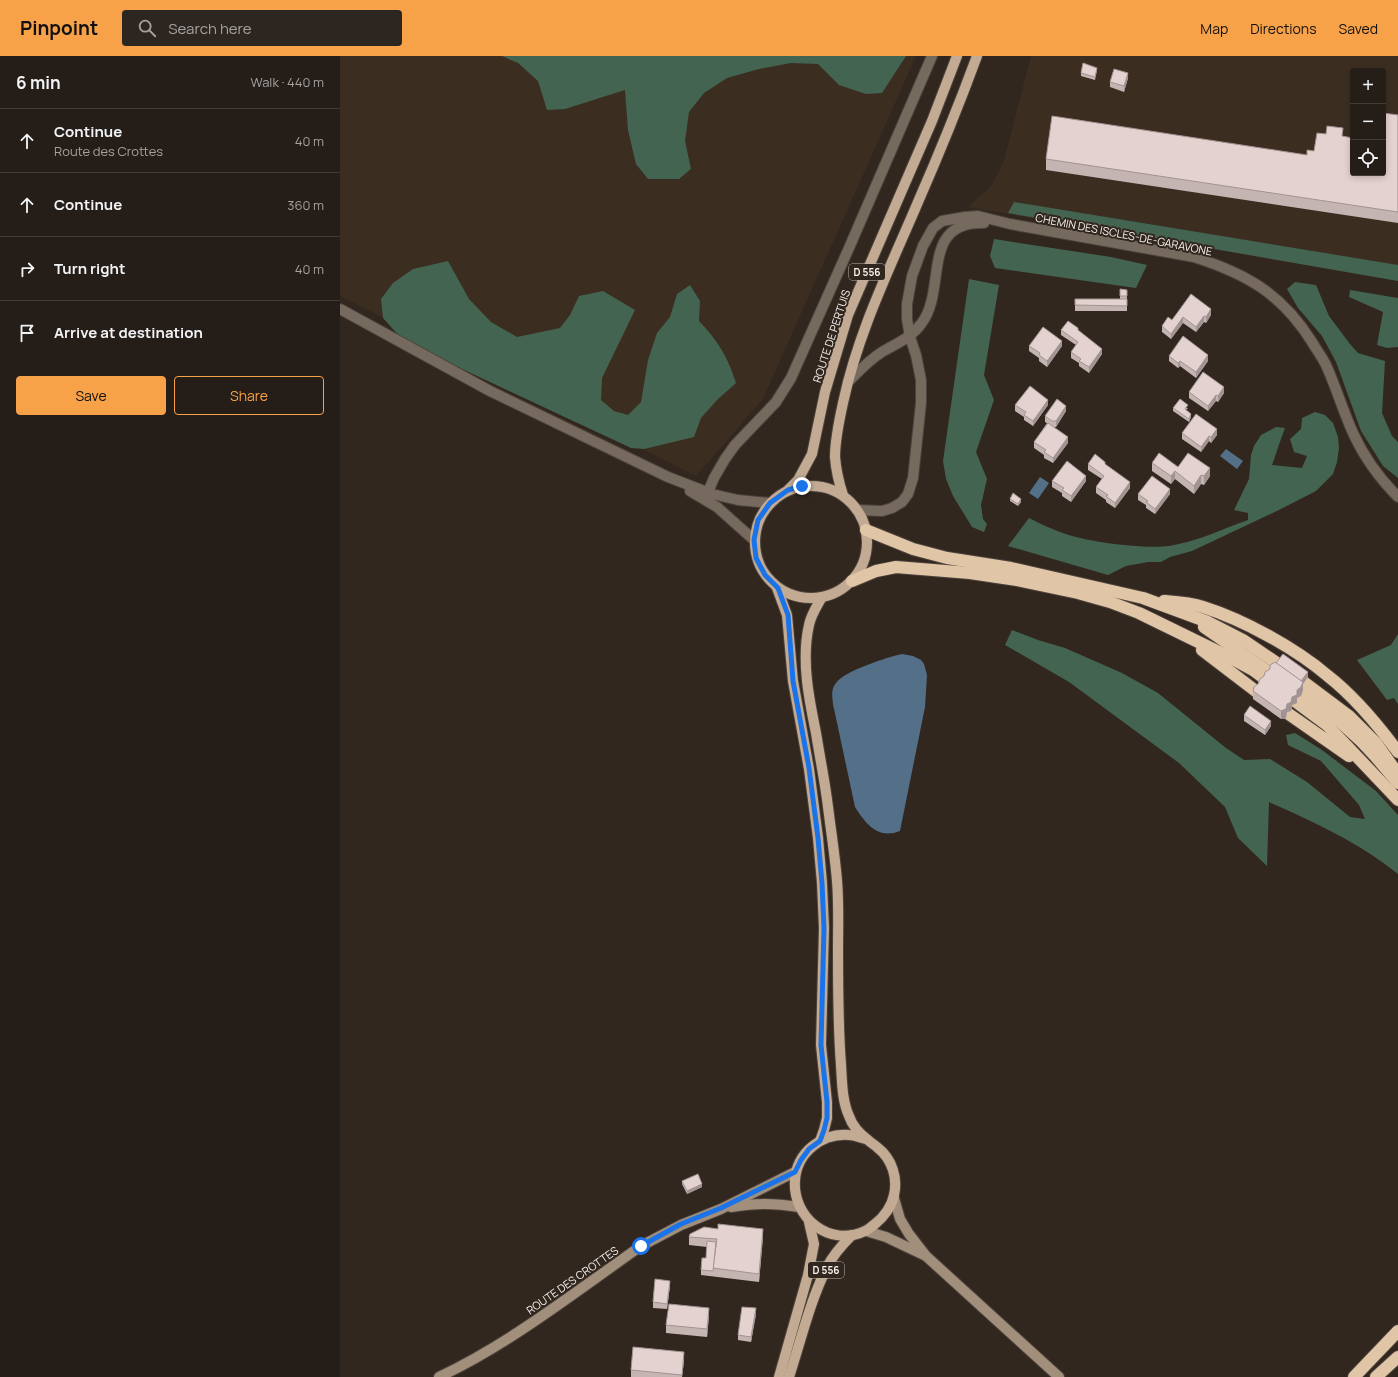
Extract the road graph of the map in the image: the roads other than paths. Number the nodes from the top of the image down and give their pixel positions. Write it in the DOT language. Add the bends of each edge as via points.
graph roads {
  1 [pos="932,56"];
  2 [pos="957,56"];
  3 [pos="977,56"];
  4 [pos="1010,224"];
  5 [pos="340,309"];
  6 [pos="910,337"];
  7 [pos="848,382"];
  8 [pos="668,478"];
  9 [pos="788,490"];
  10 [pos="708,492"];
  11 [pos="843,495"];
  12 [pos="1398,496"];
  13 [pos="770,503"];
  14 [pos="857,510"];
  15 [pos="866,530"];
  16 [pos="754,540"];
  17 [pos="852,581"];
  18 [pos="778,588"];
  19 [pos="822,597"];
  20 [pos="1143,598"];
  21 [pos="1182,612"];
  22 [pos="1398,752"];
  23 [pos="1398,774"];
  24 [pos="1398,783"];
  25 [pos="1398,800"];
  26 [pos="866,1139"];
  27 [pos="820,1141"];
  28 [pos="795,1172"];
  29 [pos="894,1198"];
  30 [pos="799,1207"];
  31 [pos="721,1208"];
  32 [pos="810,1222"];
  33 [pos="866,1231"];
  34 [pos="852,1235"];
  35 [pos="926,1256"];
  36 [pos="1398,1331"];
  37 [pos="1398,1357"];
  38 [pos="439,1377"];
  39 [pos="780,1377"];
  40 [pos="789,1377"];
  41 [pos="1059,1377"];
  42 [pos="1354,1377"];
  43 [pos="1376,1377"];
  1 -- 10 [label="street" via="791,378 776,402 732,450"];
  2 -- 9 [label="main road, ROUTE DE PERTUIS / D 556" via="932,121 848,315 825,392 812,454 798,480"];
  3 -- 7 [label="main road, D 556" via="953,120 875,300"];
  4 -- 6 [label="street" via="978,223 952,230 940,250 931,303 923,322"];
  4 -- 6 [label="street" via="978,216 942,221 933,228 912,276 907,304"];
  4 -- 12 [label="street, CHEMIN DES ISCLES-DE-GARAVONE" via="1194,257 1221,266 1259,285 1292,314 1305,330 1325,364 1353,433 1368,461"];
  5 -- 8 [label="street" via="490,391"];
  6 -- 7 [label="street" via="869,361"];
  6 -- 14 [label="street" via="921,380 913,478 908,494 902,502 892,508 882,511"];
  7 -- 11 [label="main road, D 556" via="835,458"];
  8 -- 10 [label="street"];
  8 -- 16 [label="street" via="718,507"];
  9 -- 11 [label="main road" via="816,486"];
  9 -- 13 [label="main road"];
  10 -- 13 [label="street" via="738,500"];
  11 -- 14 [label="main road"];
  13 -- 16 [label="main road" via="758,520"];
  14 -- 15 [label="main road"];
  15 -- 17 [label="main road" via="867,548 862,566"];
  15 -- 20 [label="highway" via="914,549 947,558 1011,568"];
  16 -- 18 [label="main road" via="756,558 765,575"];
  17 -- 19 [label="main road" via="833,594"];
  17 -- 25 [label="highway" via="876,571 896,567 955,571 1078,593 1139,613 1181,634 1257,692 1367,768"];
  18 -- 19 [label="main road" via="799,597"];
  18 -- 27 [label="main road" via="788,615 793,681 809,768 822,883 824,928 821,1045 827,1118"];
  19 -- 26 [label="main road" via="809,624 807,676 827,798 837,881 838,1026 844,1101 855,1128"];
  20 -- 21 [label="highway"];
  20 -- 22 [label="highway" via="1202,607 1248,625 1284,646 1321,670 1345,691"];
  21 -- 23 [label="highway" via="1243,640 1294,674 1357,723 1376,743"];
  21 -- 24 [label="highway" via="1338,720 1360,740"];
  26 -- 27 [label="main road" via="845,1135"];
  26 -- 29 [label="main road" via="887,1157 893,1170"];
  27 -- 28 [label="main road" via="809,1149"];
  28 -- 30 [label="main road" via="794,1190"];
  28 -- 31 [label="main road"];
  29 -- 33 [label="main road" via="884,1217"];
  29 -- 35 [label="main road" via="900,1219"];
  30 -- 31 [label="main road" via="756,1203"];
  30 -- 32 [label="main road"];
  31 -- 38 [label="main road, ROUTE DES CROTTES" via="681,1224 641,1246 533,1323 483,1355"];
  32 -- 34 [label="main road" via="829,1233"];
  32 -- 39 [label="main road, D 556" via="814,1244"];
  33 -- 34 [label="main road"];
  33 -- 35 [label="main road" via="886,1237"];
  34 -- 40 [label="main road, D 556" via="836,1252 819,1284"];
  35 -- 41 [label="main road"];
  36 -- 42 [label="highway"];
  37 -- 43 [label="highway"];
}
